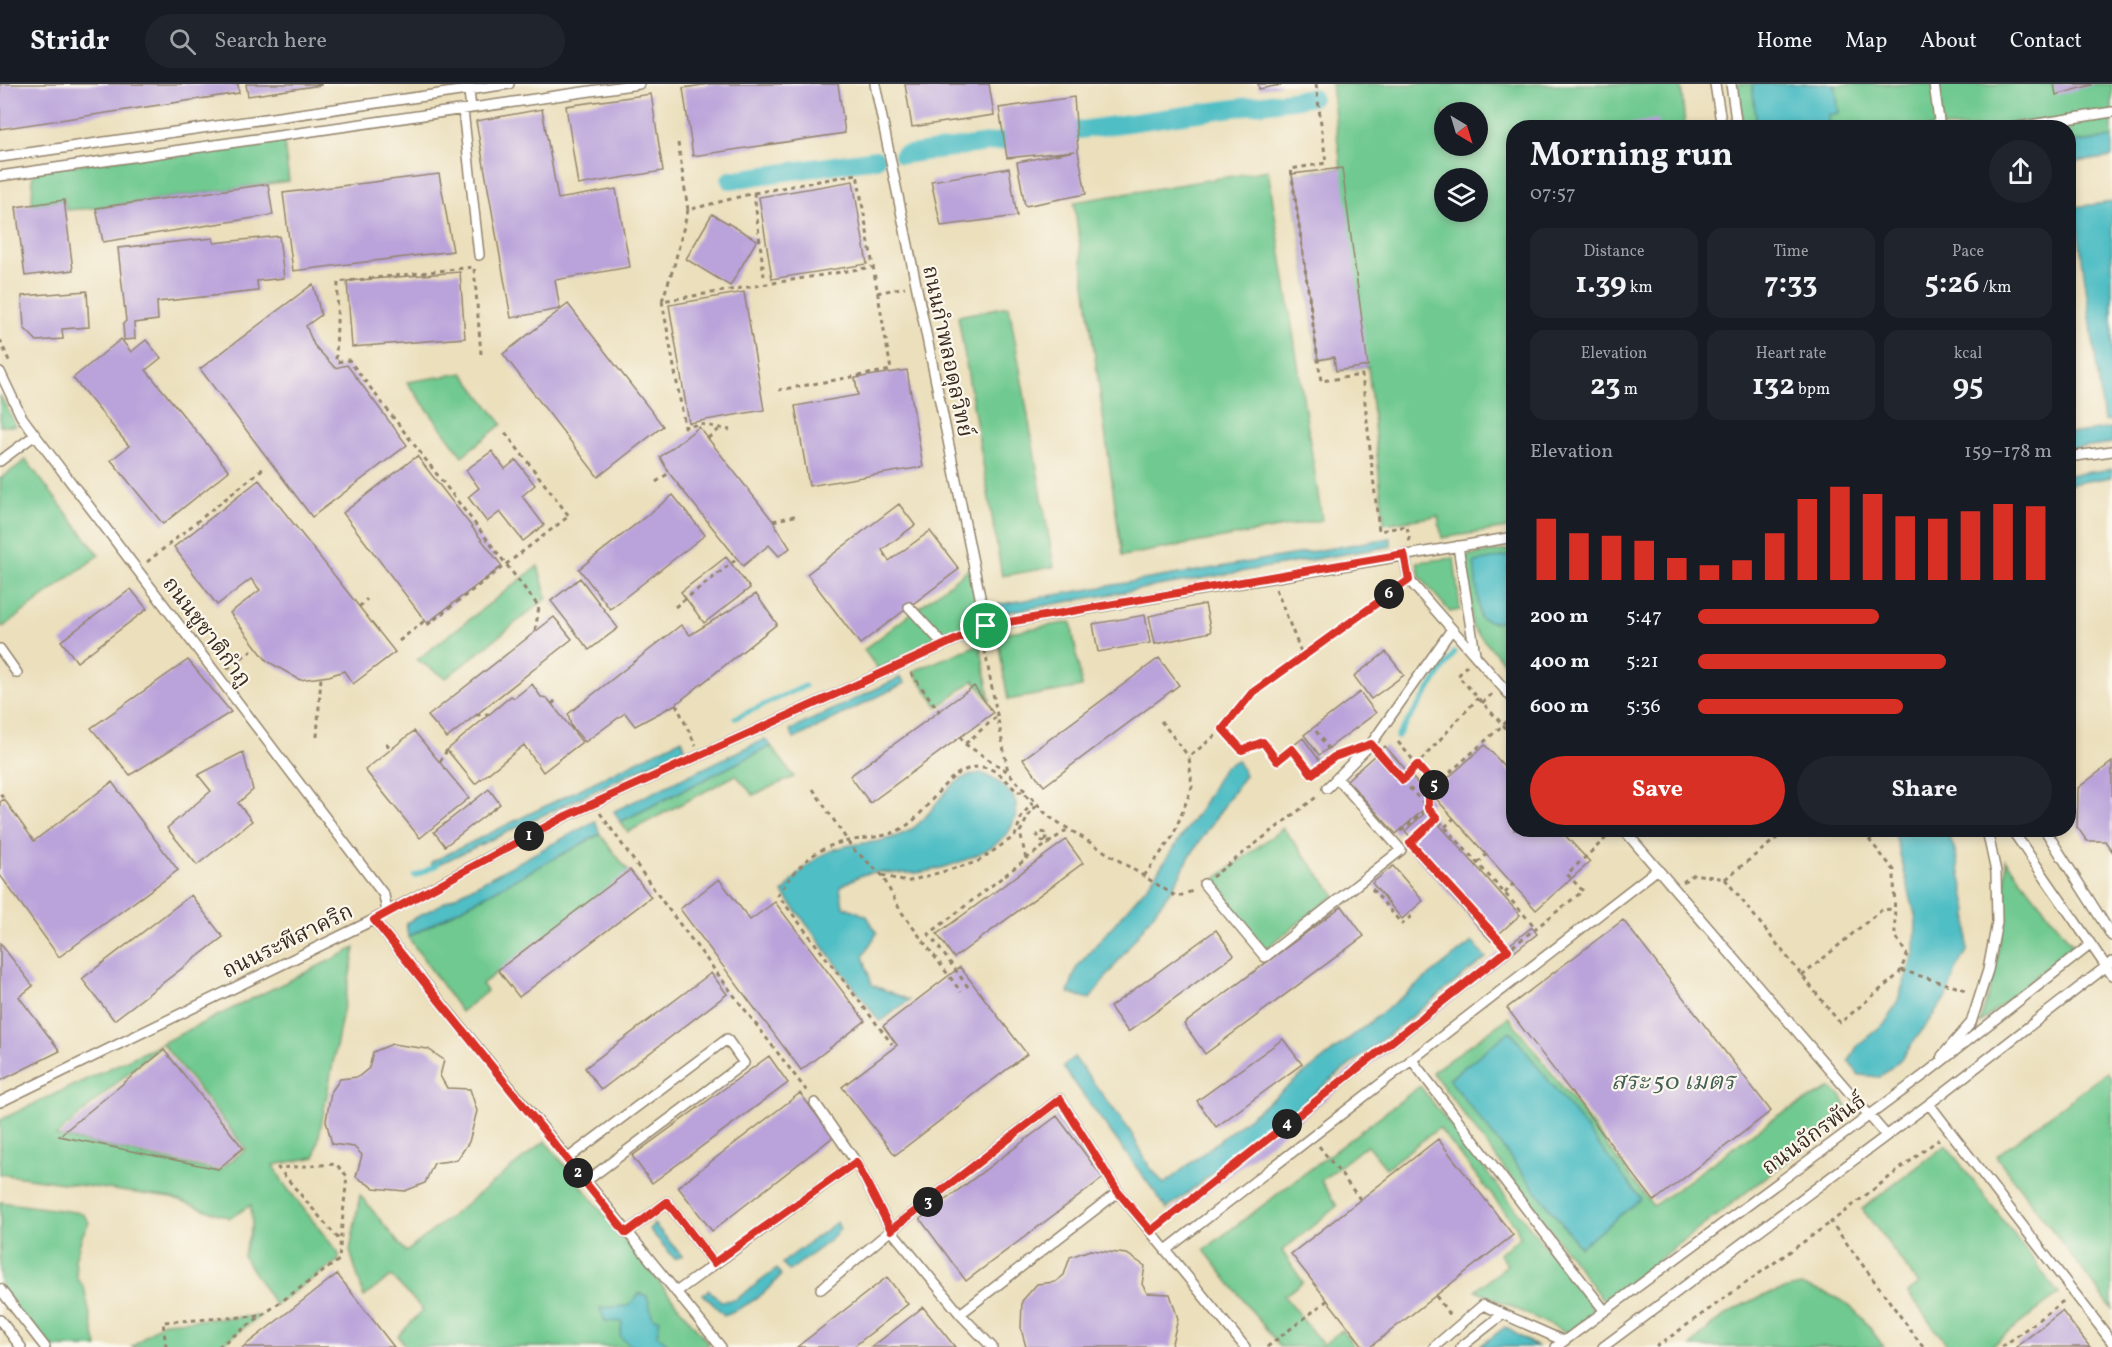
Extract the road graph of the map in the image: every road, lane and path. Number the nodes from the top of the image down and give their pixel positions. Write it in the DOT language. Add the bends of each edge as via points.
graph roads {
  1 [pos="509,84"];
  2 [pos="639,84"];
  3 [pos="875,84"];
  4 [pos="1316,84"];
  5 [pos="1715,84"];
  6 [pos="1731,84"];
  7 [pos="1934,84"];
  8 [pos="496,85"];
  9 [pos="468,87"];
  10 [pos="467,109"];
  11 [pos="2112,112"];
  12 [pos="1721,120"];
  13 [pos="1736,120"];
  14 [pos="1939,120"];
  15 [pos="2062,120"];
  16 [pos="678,143"];
  17 [pos="0,157"];
  18 [pos="0,176"];
  19 [pos="754,194"];
  20 [pos="688,210"];
  21 [pos="479,255"];
  22 [pos="873,267"];
  23 [pos="764,276"];
  24 [pos="916,285"];
  25 [pos="877,293"];
  26 [pos="662,301"];
  27 [pos="481,354"];
  28 [pos="0,372"];
  29 [pos="779,390"];
  30 [pos="722,428"];
  31 [pos="730,430"];
  32 [pos="504,431"];
  33 [pos="35,435"];
  34 [pos="708,438"];
  35 [pos="2112,451"];
  36 [pos="2076,456"];
  37 [pos="0,461"];
  38 [pos="266,467"];
  39 [pos="669,472"];
  40 [pos="656,482"];
  41 [pos="798,515"];
  42 [pos="773,521"];
  43 [pos="1407,526"];
  44 [pos="1506,538"];
  45 [pos="1458,546"];
  46 [pos="1404,554"];
  47 [pos="737,559"];
  48 [pos="146,563"];
  49 [pos="505,564"];
  50 [pos="1409,580"];
  51 [pos="1274,583"];
  52 [pos="367,599"];
  53 [pos="359,607"];
  54 [pos="675,607"];
  55 [pos="909,607"];
  56 [pos="986,626"];
  57 [pos="1452,629"];
  58 [pos="535,631"];
  59 [pos="982,638"];
  60 [pos="399,641"];
  61 [pos="943,644"];
  62 [pos="256,647"];
  63 [pos="0,649"];
  64 [pos="1475,656"];
  65 [pos="1303,657"];
  66 [pos="227,669"];
  67 [pos="908,669"];
  68 [pos="17,673"];
  69 [pos="1458,676"];
  70 [pos="321,677"];
  71 [pos="1506,691"];
  72 [pos="1478,698"];
  73 [pos="556,700"];
  74 [pos="552,704"];
  75 [pos="676,704"];
  76 [pos="939,711"];
  77 [pos="489,714"];
  78 [pos="476,715"];
  79 [pos="997,716"];
  80 [pos="1161,721"];
  81 [pos="1506,722"];
  82 [pos="1503,725"];
  83 [pos="1506,728"];
  84 [pos="1223,729"];
  85 [pos="1316,731"];
  86 [pos="317,737"];
  87 [pos="960,737"];
  88 [pos="1398,742"];
  89 [pos="386,743"];
  90 [pos="965,744"];
  91 [pos="1371,744"];
  92 [pos="391,750"];
  93 [pos="447,750"];
  94 [pos="699,755"];
  95 [pos="1189,757"];
  96 [pos="1334,757"];
  97 [pos="440,762"];
  98 [pos="1417,765"];
  99 [pos="1008,772"];
  100 [pos="1337,778"];
  101 [pos="1403,780"];
  102 [pos="1435,786"];
  103 [pos="1327,788"];
  104 [pos="813,789"];
  105 [pos="0,794"];
  106 [pos="4,800"];
  107 [pos="1038,805"];
  108 [pos="1428,808"];
  109 [pos="1437,818"];
  110 [pos="1454,818"];
  111 [pos="603,819"];
  112 [pos="1392,824"];
  113 [pos="1445,827"];
  114 [pos="1068,829"];
  115 [pos="1400,832"];
  116 [pos="1603,837"];
  117 [pos="1630,837"];
  118 [pos="1778,837"];
  119 [pos="1868,837"];
  120 [pos="1872,837"];
  121 [pos="1988,837"];
  122 [pos="2017,837"];
  123 [pos="2049,837"];
  124 [pos="1870,840"];
  125 [pos="848,841"];
  126 [pos="1046,841"];
  127 [pos="1410,843"];
  128 [pos="1049,845"];
  129 [pos="1401,850"];
  130 [pos="1486,855"];
  131 [pos="1026,859"];
  132 [pos="1478,863"];
  133 [pos="1658,869"];
  134 [pos="882,875"];
  135 [pos="1146,878"];
  136 [pos="1725,879"];
  137 [pos="1365,881"];
  138 [pos="1204,884"];
  139 [pos="1513,884"];
  140 [pos="1674,888"];
  141 [pos="1505,893"];
  142 [pos="1894,909"];
  143 [pos="387,912"];
  144 [pos="1415,912"];
  145 [pos="374,920"];
  146 [pos="1536,928"];
  147 [pos="2112,936"];
  148 [pos="2090,945"];
  149 [pos="1508,950"];
  150 [pos="2109,964"];
  151 [pos="1902,971"];
  152 [pos="2112,975"];
  153 [pos="1802,976"];
  154 [pos="968,987"];
  155 [pos="1955,987"];
  156 [pos="961,992"];
  157 [pos="892,1044"];
  158 [pos="1411,1059"];
  159 [pos="1924,1076"];
  160 [pos="0,1102"];
  161 [pos="815,1102"];
  162 [pos="1929,1104"];
  163 [pos="1870,1115"];
  164 [pos="1950,1131"];
  165 [pos="1886,1135"];
  166 [pos="1312,1136"];
  167 [pos="567,1159"];
  168 [pos="856,1162"];
  169 [pos="585,1182"];
  170 [pos="1118,1192"];
  171 [pos="1360,1199"];
  172 [pos="1831,1222"];
  173 [pos="891,1230"];
  174 [pos="1151,1231"];
  175 [pos="626,1233"];
  176 [pos="341,1242"];
  177 [pos="1166,1250"];
  178 [pos="714,1263"];
  179 [pos="0,1289"];
  180 [pos="821,1289"];
  181 [pos="676,1292"];
  182 [pos="2074,1293"];
  183 [pos="1436,1296"];
  184 [pos="1328,1300"];
  185 [pos="1604,1310"];
  186 [pos="960,1314"];
  187 [pos="1503,1314"];
  188 [pos="260,1316"];
  189 [pos="0,1320"];
  190 [pos="1457,1325"];
  191 [pos="2112,1342"];
  192 [pos="1560,1344"];
  193 [pos="719,1346"];
  194 [pos="21,1347"];
  195 [pos="45,1347"];
  196 [pos="166,1347"];
  197 [pos="218,1347"];
  198 [pos="992,1347"];
  199 [pos="1245,1347"];
  200 [pos="1267,1347"];
  201 [pos="1434,1347"];
  202 [pos="1461,1347"];
  203 [pos="1603,1347"];
  204 [pos="1656,1347"];
  205 [pos="1923,1347"];
  206 [pos="2002,1347"];
  1 -- 8 [label="lane"];
  2 -- 10 [label="lane"];
  3 -- 24 [label="lane, ถนนกำพลอดุลวิทย์"];
  4 -- 43 [label="path" via="1326,163 1291,169 1321,381 1362,375 1379,531"];
  5 -- 12 [label="lane"];
  6 -- 13 [label="lane"];
  7 -- 14 [label="lane"];
  8 -- 9 [label="lane"];
  9 -- 10 [label="lane"];
  9 -- 17 [label="lane"];
  10 -- 18 [label="lane"];
  10 -- 21 [label="lane"];
  11 -- 15 [label="lane"];
  16 -- 20 [label="path"];
  19 -- 20 [label="path"];
  19 -- 22 [label="path" via="857,174"];
  19 -- 23 [label="path"];
  20 -- 26 [label="path"];
  22 -- 25 [label="path"];
  22 -- 26 [label="path"];
  24 -- 25 [label="path"];
  24 -- 56 [label="lane, ถนนกำพลอดุลวิทย์"];
  25 -- 29 [label="path" via="891,370"];
  26 -- 30 [label="path" via="685,427 700,424"];
  27 -- 49 [label="path" via="474,267 338,282 336,362 349,360"];
  28 -- 33 [label="lane, ถนนชูชาติกำภู" via="21,416"];
  30 -- 31 [label="path"];
  30 -- 34 [label="path"];
  32 -- 49 [label="path" via="569,516"];
  33 -- 37 [label="lane"];
  33 -- 143 [label="lane, ถนนชูชาติกำภู" via="384,895"];
  35 -- 36 [label="lane"];
  38 -- 48 [label="path"];
  39 -- 40 [label="path"];
  41 -- 42 [label="path"];
  44 -- 45 [label="lane, ถนนระพีสาคริก"];
  45 -- 46 [label="lane, ถนนระพีสาคริก"];
  45 -- 64 [label="lane"];
  46 -- 50 [label="lane"];
  46 -- 56 [label="lane, ถนนระพีสาคริก"];
  47 -- 54 [label="path"];
  49 -- 58 [label="path" via="539,607"];
  49 -- 60 [label="path" via="427,625 423,622"];
  50 -- 57 [label="lane"];
  50 -- 65 [label="path"];
  51 -- 65 [label="path"];
  52 -- 53 [label="path"];
  55 -- 61 [label="lane"];
  56 -- 61 [label="lane, ถนนระพีสาคริก"];
  57 -- 64 [label="lane"];
  57 -- 91 [label="lane"];
  59 -- 79 [label="path"];
  61 -- 94 [label="lane, ถนนระพีสาคริก"];
  62 -- 66 [label="path"];
  63 -- 68 [label="lane"];
  64 -- 71 [label="lane"];
  65 -- 84 [label="path" via="1252,693"];
  67 -- 76 [label="path"];
  69 -- 72 [label="path"];
  70 -- 86 [label="path"];
  72 -- 82 [label="path"];
  72 -- 98 [label="path"];
  73 -- 74 [label="path"];
  75 -- 94 [label="path"];
  77 -- 78 [label="path"];
  79 -- 90 [label="path"];
  79 -- 99 [label="path"];
  80 -- 95 [label="path"];
  81 -- 82 [label="path"];
  82 -- 83 [label="path"];
  82 -- 102 [label="path"];
  84 -- 95 [label="path"];
  84 -- 96 [label="path" via="1242,750 1263,742 1277,761 1292,749 1312,774"];
  85 -- 96 [label="path"];
  87 -- 90 [label="path"];
  88 -- 98 [label="path"];
  89 -- 92 [label="path"];
  90 -- 99 [label="path"];
  91 -- 96 [label="path"];
  91 -- 100 [label="lane"];
  91 -- 101 [label="path"];
  93 -- 97 [label="path"];
  94 -- 143 [label="lane, ถนนระพีสาคริก" via="564,817"];
  95 -- 135 [label="path" via="1192,787 1173,836"];
  98 -- 101 [label="path"];
  98 -- 102 [label="path"];
  99 -- 107 [label="path"];
  100 -- 103 [label="lane"];
  100 -- 129 [label="lane"];
  101 -- 108 [label="path"];
  102 -- 108 [label="path" via="1428,792"];
  103 -- 138 [label="path"];
  104 -- 125 [label="path"];
  105 -- 106 [label="path"];
  107 -- 114 [label="path"];
  107 -- 131 [label="path" via="1031,810 1020,832"];
  108 -- 109 [label="path"];
  108 -- 115 [label="path"];
  109 -- 113 [label="path"];
  109 -- 127 [label="path"];
  110 -- 113 [label="path"];
  111 -- 161 [label="path"];
  112 -- 115 [label="path"];
  113 -- 132 [label="path"];
  114 -- 128 [label="path"];
  114 -- 135 [label="path"];
  115 -- 127 [label="path"];
  116 -- 146 [label="path" via="1567,874 1583,891"];
  117 -- 133 [label="lane"];
  118 -- 136 [label="path"];
  119 -- 124 [label="path"];
  120 -- 124 [label="path"];
  121 -- 159 [label="lane" via="1996,872 1997,922 1988,970 1971,1023"];
  122 -- 148 [label="lane"];
  123 -- 147 [label="lane"];
  124 -- 142 [label="path" via="1894,870"];
  125 -- 134 [label="path"];
  125 -- 134 [label="path" via="903,828 919,817 946,784 964,770 981,767 997,773 1017,792 1029,797 1032,804 1022,815 1015,836 977,862 906,882"];
  125 -- 157 [label="path" via="808,856 778,896"];
  126 -- 128 [label="path"];
  127 -- 129 [label="path"];
  127 -- 149 [label="path"];
  128 -- 131 [label="path"];
  129 -- 137 [label="lane"];
  130 -- 132 [label="path"];
  131 -- 154 [label="path" via="928,934"];
  132 -- 141 [label="path"];
  133 -- 140 [label="lane"];
  133 -- 158 [label="lane"];
  134 -- 156 [label="path" via="900,910"];
  135 -- 138 [label="path" via="1177,897"];
  136 -- 140 [label="path" via="1694,874"];
  136 -- 153 [label="path"];
  137 -- 138 [label="lane" via="1265,957"];
  137 -- 144 [label="path" via="1402,924"];
  139 -- 141 [label="path"];
  140 -- 163 [label="lane"];
  141 -- 146 [label="path"];
  142 -- 151 [label="path" via="1895,935 1907,955"];
  142 -- 153 [label="path" via="1881,910"];
  143 -- 145 [label="lane, ถนนระพีสาคริก"];
  145 -- 160 [label="lane, ถนนระพีสาคริก"];
  145 -- 167 [label="lane"];
  146 -- 149 [label="path"];
  148 -- 150 [label="lane"];
  148 -- 159 [label="lane, ถนนจักรพันธ์"];
  149 -- 174 [label="path"];
  150 -- 152 [label="lane"];
  150 -- 162 [label="lane, ถนนจักรพันธ์"];
  151 -- 153 [label="path" via="1840,1023"];
  151 -- 155 [label="path"];
  158 -- 166 [label="lane"];
  158 -- 185 [label="lane"];
  159 -- 163 [label="lane, ถนนจักรพันธ์"];
  161 -- 168 [label="lane"];
  162 -- 164 [label="lane"];
  162 -- 165 [label="lane, ถนนจักรพันธ์"];
  163 -- 165 [label="lane"];
  163 -- 185 [label="lane, ถนนจักรพันธ์"];
  164 -- 172 [label="path"];
  164 -- 182 [label="lane"];
  165 -- 203 [label="lane, ถนนจักรพันธ์"];
  166 -- 171 [label="path"];
  166 -- 177 [label="lane"];
  167 -- 169 [label="lane"];
  167 -- 169 [label="lane" via="727,1039 744,1063"];
  168 -- 173 [label="lane"];
  168 -- 178 [label="lane"];
  169 -- 175 [label="lane"];
  170 -- 173 [label="lane" via="1060,1099"];
  170 -- 174 [label="lane"];
  170 -- 186 [label="lane"];
  172 -- 204 [label="path"];
  172 -- 205 [label="path"];
  173 -- 180 [label="lane"];
  173 -- 186 [label="lane"];
  174 -- 177 [label="lane"];
  175 -- 178 [label="lane" via="667,1202"];
  175 -- 181 [label="lane"];
  176 -- 176 [label="path" via="313,1209 278,1168 336,1164 347,1176"];
  176 -- 188 [label="path" via="339,1260"];
  177 -- 199 [label="lane"];
  178 -- 181 [label="lane"];
  179 -- 195 [label="lane"];
  181 -- 193 [label="lane"];
  182 -- 191 [label="lane"];
  182 -- 206 [label="path"];
  183 -- 190 [label="path"];
  184 -- 200 [label="path"];
  185 -- 192 [label="lane, ถนนจักรพันธ์"];
  186 -- 198 [label="lane"];
  187 -- 190 [label="lane" via="1484,1305"];
  187 -- 192 [label="lane"];
  187 -- 202 [label="lane"];
  188 -- 196 [label="path" via="163,1322"];
  188 -- 197 [label="path"];
  189 -- 194 [label="lane"];
  190 -- 201 [label="lane"];
}
